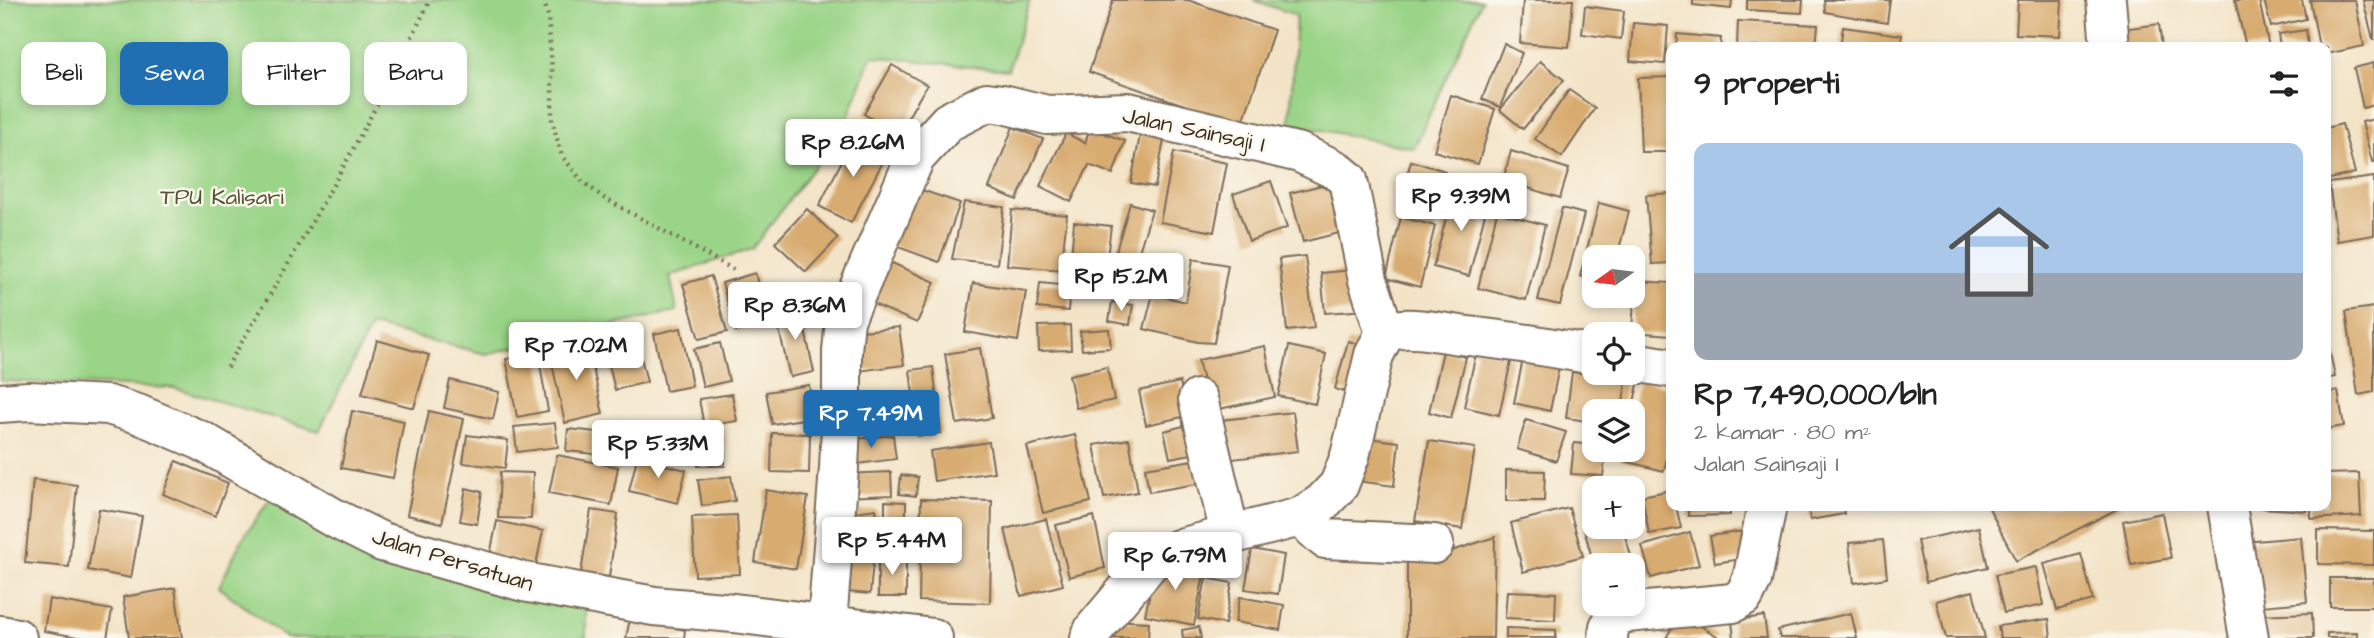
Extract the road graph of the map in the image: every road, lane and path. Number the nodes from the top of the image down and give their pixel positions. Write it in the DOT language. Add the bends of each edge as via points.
graph roads {
  1 [pos="430,0"];
  2 [pos="544,0"];
  3 [pos="2106,0"];
  4 [pos="2110,42"];
  5 [pos="737,272"];
  6 [pos="1385,333"];
  7 [pos="1582,353"];
  8 [pos="1645,364"];
  9 [pos="227,367"];
  10 [pos="1666,367"];
  11 [pos="1198,400"];
  12 [pos="0,403"];
  13 [pos="1766,511"];
  14 [pos="2228,511"];
  15 [pos="1300,517"];
  16 [pos="1230,534"];
  17 [pos="1434,544"];
  18 [pos="827,624"];
  19 [pos="0,635"];
  20 [pos="17,638"];
  21 [pos="933,638"];
  22 [pos="1090,638"];
  23 [pos="1608,638"];
  24 [pos="2249,638"];
  1 -- 9 [label="path" via="307,233"];
  2 -- 5 [label="path" via="552,121 562,156 583,182 604,198"];
  3 -- 4 [label="street"];
  6 -- 7 [label="street" via="1408,329"];
  6 -- 15 [label="street" via="1374,355 1339,485"];
  6 -- 18 [label="street, Jalan Sainsaji I" via="1368,280 1348,180 1336,170 1300,153 1128,112 1047,115 987,102 971,109 948,122 915,158 845,320"];
  8 -- 10 [label="street"];
  11 -- 16 [label="street"];
  12 -- 18 [label="street, Jalan Persatuan" via="108,405 138,414 202,441 382,542 459,565 654,606"];
  13 -- 23 [label="street" via="1752,580 1744,596 1733,603 1616,614"];
  14 -- 24 [label="street"];
  15 -- 16 [label="street"];
  15 -- 17 [label="street" via="1325,539"];
  16 -- 22 [label="street" via="1153,559"];
  18 -- 21 [label="street, Jalan Persatuan"];
  19 -- 20 [label="street"];
}
